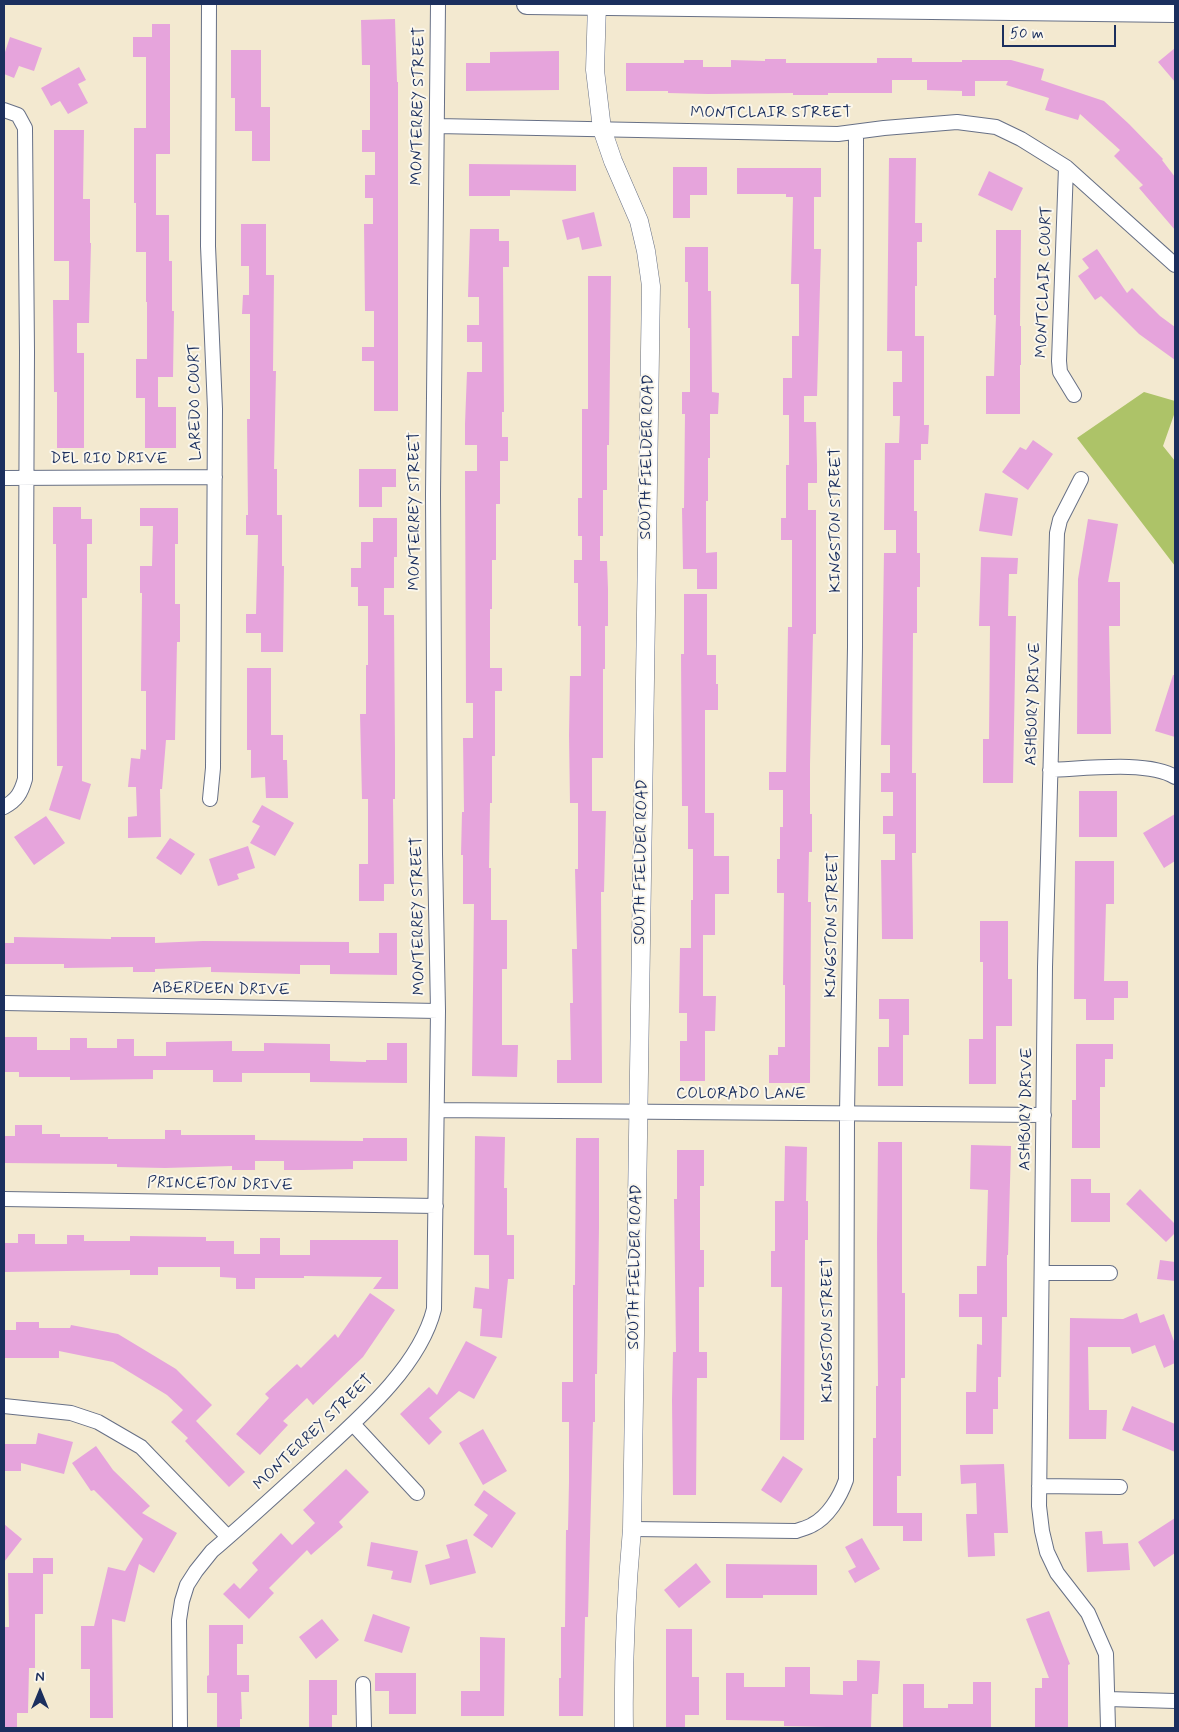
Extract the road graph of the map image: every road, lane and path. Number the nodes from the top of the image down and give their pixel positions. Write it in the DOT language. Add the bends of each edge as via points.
graph roads {
  1 [pos="209,4"];
  2 [pos="438,4"];
  3 [pos="527,4"];
  4 [pos="597,4"];
  5 [pos="1175,12"];
  6 [pos="4,110"];
  7 [pos="436,126"];
  8 [pos="602,129"];
  9 [pos="856,132"];
  10 [pos="1066,167"];
  11 [pos="1175,266"];
  12 [pos="1074,395"];
  13 [pos="4,478"];
  14 [pos="26,478"];
  15 [pos="215,478"];
  16 [pos="1081,479"];
  17 [pos="1050,770"];
  18 [pos="1175,777"];
  19 [pos="210,799"];
  20 [pos="9,804"];
  21 [pos="4,1003"];
  22 [pos="438,1011"];
  23 [pos="437,1110"];
  24 [pos="638,1112"];
  25 [pos="847,1113"];
  26 [pos="1044,1115"];
  27 [pos="4,1199"];
  28 [pos="436,1206"];
  29 [pos="1042,1273"];
  30 [pos="1110,1273"];
  31 [pos="4,1406"];
  32 [pos="353,1424"];
  33 [pos="1039,1486"];
  34 [pos="1120,1487"];
  35 [pos="418,1493"];
  36 [pos="632,1529"];
  37 [pos="228,1537"];
  38 [pos="363,1684"];
  39 [pos="1108,1699"];
  40 [pos="1175,1701"];
  41 [pos="180,1728"];
  42 [pos="364,1728"];
  43 [pos="624,1728"];
  44 [pos="1108,1728"];
  1 -- 15 [label="street, LAREDO COURT" via="208,246"];
  2 -- 7 [label="street, MONTERREY STREET"];
  3 -- 4 [label="main road"];
  4 -- 5 [label="main road"];
  4 -- 8 [label="street, SOUTH FIELDER ROAD" via="595,70"];
  6 -- 14 [label="street" via="18,115 25,128"];
  7 -- 8 [label="street, MONTCLAIR STREET"];
  7 -- 22 [label="street, MONTERREY STREET" via="433,514"];
  8 -- 9 [label="street, MONTCLAIR STREET"];
  8 -- 24 [label="street, SOUTH FIELDER ROAD" via="639,221 651,286"];
  9 -- 10 [label="street, MONTCLAIR STREET" via="958,122 996,127"];
  9 -- 25 [label="street, KINGSTON STREET" via="855,647"];
  10 -- 11 [label="street, MONTCLAIR STREET"];
  10 -- 12 [label="street, MONTCLAIR COURT" via="1058,361 1060,372"];
  13 -- 14 [label="street, DEL RIO DRIVE"];
  14 -- 15 [label="street, DEL RIO DRIVE"];
  14 -- 20 [label="street" via="25,779 21,792"];
  15 -- 19 [label="street, LAREDO COURT" via="213,768"];
  16 -- 17 [label="street, ASHBURY DRIVE" via="1060,520 1057,533"];
  17 -- 18 [label="street" via="1142,767"];
  17 -- 26 [label="street, ASHBURY DRIVE"];
  21 -- 22 [label="street, ABERDEEN DRIVE"];
  22 -- 23 [label="street, MONTERREY STREET"];
  23 -- 24 [label="street, COLORADO LANE"];
  23 -- 28 [label="street, MONTERREY STREET"];
  24 -- 25 [label="street, COLORADO LANE"];
  24 -- 36 [label="street, SOUTH FIELDER ROAD"];
  25 -- 26 [label="street, COLORADO LANE"];
  25 -- 36 [label="street, KINGSTON STREET" via="846,1480 840,1495 812,1526 796,1531"];
  26 -- 29 [label="street, ASHBURY DRIVE"];
  27 -- 28 [label="street, PRINCETON DRIVE"];
  28 -- 32 [label="street, MONTERREY STREET" via="434,1309 430,1325 398,1376"];
  29 -- 30 [label="street"];
  29 -- 33 [label="street, ASHBURY DRIVE"];
  31 -- 37 [label="street" via="71,1413 98,1422 141,1447"];
  32 -- 35 [label="street"];
  32 -- 37 [label="street, MONTERREY STREET"];
  33 -- 34 [label="street"];
  33 -- 39 [label="street, ASHBURY DRIVE" via="1047,1552 1057,1573 1088,1613 1106,1654"];
  36 -- 43 [label="street, SOUTH FIELDER ROAD" via="625,1617"];
  37 -- 41 [label="street, MONTERREY STREET" via="196,1571 182,1600 179,1620"];
  38 -- 42 [label="street"];
  39 -- 40 [label="street"];
  39 -- 44 [label="street, ASHBURY DRIVE"];
}
